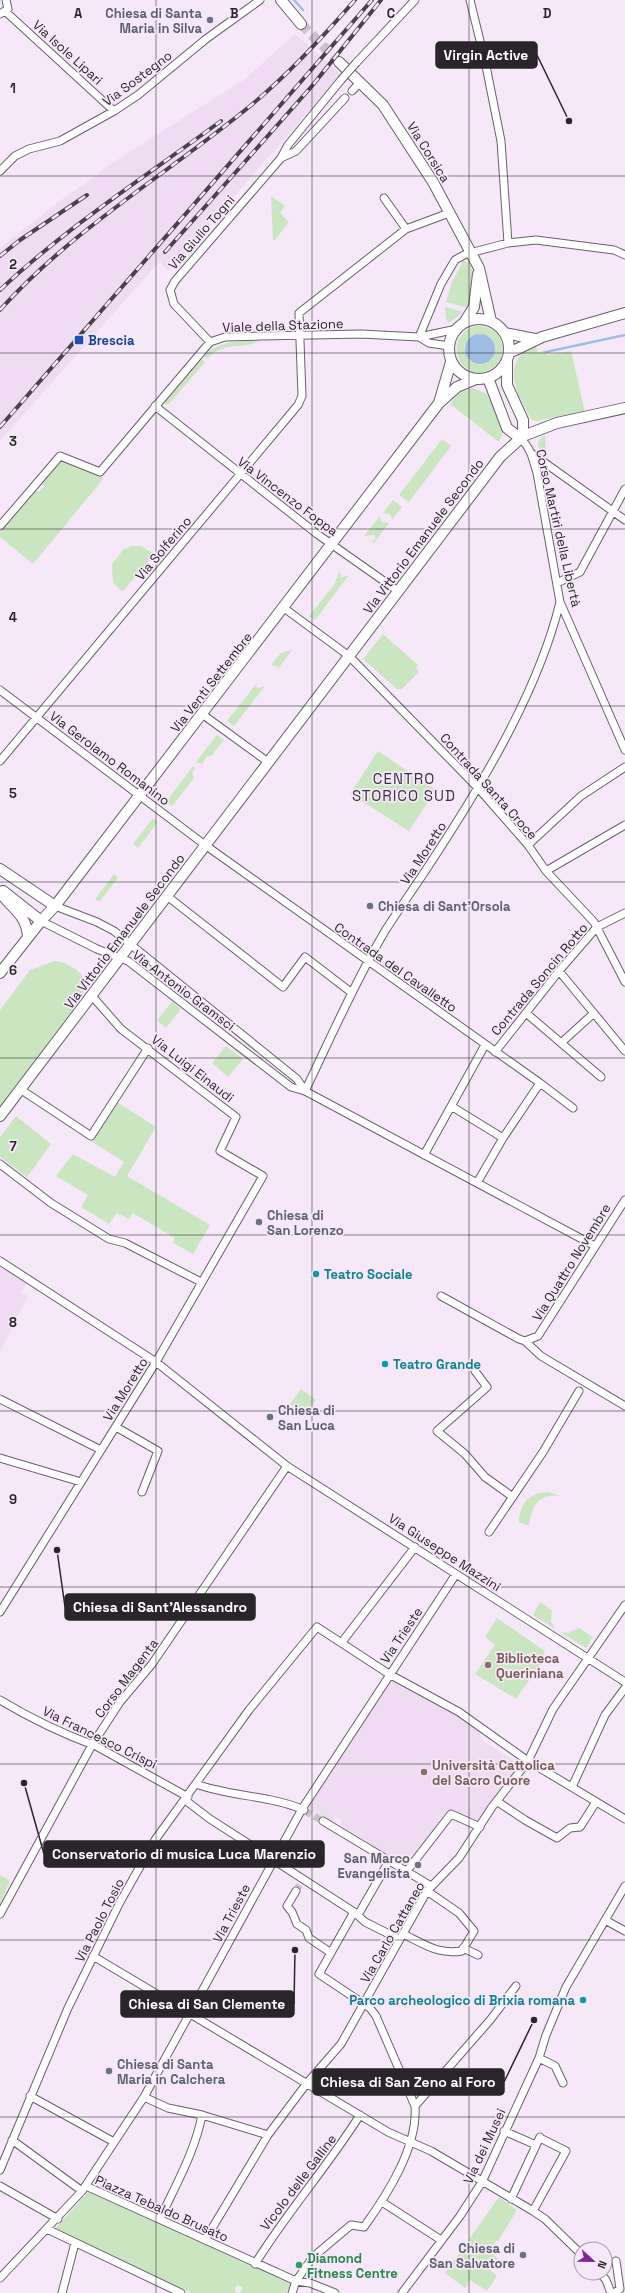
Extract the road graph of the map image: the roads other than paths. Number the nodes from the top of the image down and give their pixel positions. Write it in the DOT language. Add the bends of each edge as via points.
graph roads {
  1 [pos="7,0"];
  2 [pos="260,0"];
  3 [pos="281,0"];
  4 [pos="415,0"];
  5 [pos="470,0"];
  6 [pos="3,13"];
  7 [pos="301,24"];
  8 [pos="339,62"];
  9 [pos="360,82"];
  10 [pos="352,91"];
  11 [pos="345,98"];
  12 [pos="114,111"];
  13 [pos="281,158"];
  14 [pos="0,171"];
  15 [pos="384,198"];
  16 [pos="449,213"];
  17 [pos="406,229"];
  18 [pos="508,243"];
  19 [pos="471,254"];
  20 [pos="625,255"];
  21 [pos="479,268"];
  22 [pos="625,313"];
  23 [pos="491,321"];
  24 [pos="460,326"];
  25 [pos="505,333"];
  26 [pos="299,335"];
  27 [pos="418,338"];
  28 [pos="535,339"];
  29 [pos="210,342"];
  30 [pos="449,346"];
  31 [pos="508,358"];
  32 [pos="452,362"];
  33 [pos="488,378"];
  34 [pos="476,379"];
  35 [pos="439,403"];
  36 [pos="155,406"];
  37 [pos="625,408"];
  38 [pos="523,440"];
  39 [pos="531,453"];
  40 [pos="240,475"];
  41 [pos="625,489"];
  42 [pos="613,510"];
  43 [pos="625,520"];
  44 [pos="0,526"];
  45 [pos="332,545"];
  46 [pos="557,583"];
  47 [pos="398,591"];
  48 [pos="560,602"];
  49 [pos="284,608"];
  50 [pos="349,656"];
  51 [pos="0,690"];
  52 [pos="202,714"];
  53 [pos="37,718"];
  54 [pos="625,750"];
  55 [pos="0,761"];
  56 [pos="268,762"];
  57 [pos="625,767"];
  58 [pos="478,788"];
  59 [pos="139,797"];
  60 [pos="625,825"];
  61 [pos="205,845"];
  62 [pos="528,845"];
  63 [pos="0,869"];
  64 [pos="546,871"];
  65 [pos="0,889"];
  66 [pos="0,892"];
  67 [pos="167,896"];
  68 [pos="55,906"];
  69 [pos="625,913"];
  70 [pos="41,921"];
  71 [pos="598,927"];
  72 [pos="28,936"];
  73 [pos="131,943"];
  74 [pos="121,957"];
  75 [pos="368,962"];
  76 [pos="559,971"];
  77 [pos="0,973"];
  78 [pos="625,982"];
  79 [pos="352,993"];
  80 [pos="92,996"];
  81 [pos="526,1013"];
  82 [pos="594,1013"];
  83 [pos="561,1043"];
  84 [pos="485,1045"];
  85 [pos="148,1048"];
  86 [pos="625,1051"];
  87 [pos="495,1052"];
  88 [pos="601,1077"];
  89 [pos="540,1083"];
  90 [pos="20,1089"];
  91 [pos="305,1091"];
  92 [pos="451,1106"];
  93 [pos="573,1108"];
  94 [pos="0,1116"];
  95 [pos="503,1138"];
  96 [pos="424,1155"];
  97 [pos="0,1164"];
  98 [pos="263,1176"];
  99 [pos="477,1183"];
  100 [pos="625,1200"];
  101 [pos="595,1246"];
  102 [pos="0,1261"];
  103 [pos="201,1282"];
  104 [pos="441,1296"];
  105 [pos="525,1341"];
  106 [pos="156,1362"];
  107 [pos="477,1366"];
  108 [pos="578,1391"];
  109 [pos="0,1399"];
  110 [pos="625,1406"];
  111 [pos="116,1427"];
  112 [pos="101,1450"];
  113 [pos="0,1458"];
  114 [pos="287,1466"];
  115 [pos="81,1482"];
  116 [pos="142,1492"];
  117 [pos="513,1497"];
  118 [pos="489,1532"];
  119 [pos="415,1547"];
  120 [pos="456,1574"];
  121 [pos="625,1605"];
  122 [pos="0,1612"];
  123 [pos="342,1642"];
  124 [pos="590,1659"];
  125 [pos="389,1674"];
  126 [pos="625,1682"];
  127 [pos="625,1688"];
  128 [pos="1,1703"];
  129 [pos="92,1745"];
  130 [pos="528,1761"];
  131 [pos="196,1784"];
  132 [pos="572,1787"];
  133 [pos="186,1798"];
  134 [pos="498,1802"];
  135 [pos="596,1802"];
  136 [pos="303,1810"];
  137 [pos="625,1819"];
  138 [pos="322,1821"];
  139 [pos="480,1828"];
  140 [pos="273,1860"];
  141 [pos="389,1862"];
  142 [pos="406,1872"];
  143 [pos="625,1886"];
  144 [pos="429,1888"];
  145 [pos="296,1891"];
  146 [pos="356,1913"];
  147 [pos="0,1914"];
  148 [pos="605,1920"];
  149 [pos="625,1931"];
  150 [pos="401,1937"];
  151 [pos="463,1948"];
  152 [pos="332,1953"];
  153 [pos="93,1956"];
  154 [pos="478,1956"];
  155 [pos="516,1986"];
  156 [pos="368,2006"];
  157 [pos="190,2015"];
  158 [pos="539,2058"];
  159 [pos="307,2083"];
  160 [pos="563,2083"];
  161 [pos="30,2096"];
  162 [pos="144,2097"];
  163 [pos="415,2106"];
  164 [pos="202,2115"];
  165 [pos="360,2115"];
  166 [pos="504,2131"];
  167 [pos="268,2135"];
  168 [pos="12,2140"];
  169 [pos="114,2142"];
  170 [pos="410,2143"];
  171 [pos="536,2145"];
  172 [pos="0,2170"];
  173 [pos="482,2182"];
  174 [pos="0,2186"];
  175 [pos="84,2189"];
  176 [pos="512,2199"];
  177 [pos="382,2202"];
  178 [pos="533,2211"];
  179 [pos="58,2218"];
  180 [pos="160,2220"];
  181 [pos="47,2228"];
  182 [pos="205,2240"];
  183 [pos="441,2240"];
  184 [pos="74,2243"];
  185 [pos="573,2246"];
  186 [pos="616,2261"];
  187 [pos="255,2264"];
  188 [pos="0,2278"];
  189 [pos="296,2281"];
  190 [pos="606,2281"];
  191 [pos="623,2289"];
  192 [pos="168,2290"];
  193 [pos="327,2291"];
  194 [pos="62,2293"];
  195 [pos="181,2293"];
  196 [pos="292,2293"];
  197 [pos="335,2293"];
  198 [pos="402,2293"];
  199 [pos="612,2293"];
  1 -- 6 [label="street" via="9,6"];
  2 -- 12 [label="street, Via Sostegno"];
  3 -- 7 [label="main road"];
  4 -- 13 [label="street, Via Giulio Togni, bridge" via="341,80 288,144"];
  5 -- 18 [label="street" via="501,141"];
  6 -- 12 [label="street, Via Isole Lipari"];
  8 -- 9 [label="main road, Via Corsica"];
  9 -- 10 [label="street"];
  9 -- 16 [label="main road, Via Corsica" via="383,105 401,131"];
  11 -- 13 [label="street, Via Giulio Togni" via="296,151"];
  12 -- 14 [label="street, Via Sostegno" via="60,141 22,152"];
  13 -- 29 [label="street, Via Giulio Togni" via="194,257 170,290 174,304"];
  15 -- 17 [label="street"];
  16 -- 17 [label="street"];
  16 -- 19 [label="main road, Via Corsica"];
  17 -- 26 [label="street, Via Solferino" via="299,313"];
  18 -- 19 [label="street"];
  18 -- 20 [label="street" via="536,240 614,250"];
  19 -- 21 [label="main road, Via Corsica"];
  19 -- 27 [label="street" via="455,260 441,284"];
  21 -- 23 [label="main road, Via Corsica"];
  21 -- 24 [label="main road" via="474,307"];
  22 -- 28 [label="main road"];
  23 -- 24 [label="main road" via="479,319"];
  23 -- 25 [label="main road"];
  24 -- 27 [label="street, Viale della Stazione"];
  24 -- 30 [label="main road"];
  25 -- 28 [label="main road"];
  25 -- 31 [label="main road" via="509,343"];
  26 -- 27 [label="street, Viale della Stazione" via="360,334"];
  26 -- 29 [label="street, Viale della Stazione" via="225,337"];
  26 -- 40 [label="street, Via Solferino" via="302,396 298,406"];
  27 -- 30 [label="street, Viale della Stazione"];
  28 -- 31 [label="main road"];
  29 -- 36 [label="street, Viale della Stazione"];
  30 -- 32 [label="main road"];
  31 -- 33 [label="main road" via="502,369"];
  31 -- 38 [label="main road" via="507,385 523,420"];
  32 -- 34 [label="main road" via="459,372"];
  32 -- 35 [label="main road, Via Venti Settembre"];
  33 -- 34 [label="main road"];
  33 -- 38 [label="main road" via="502,414"];
  34 -- 35 [label="main road, Via Venti Settembre" via="457,388"];
  35 -- 45 [label="main road, Via Venti Settembre"];
  36 -- 40 [label="street, Via Vincenzo Foppa"];
  36 -- 44 [label="street, Viale della Stazione" via="100,472 60,456"];
  37 -- 38 [label="main road, Via Vittorio Emanuele Secondo" via="557,422"];
  38 -- 39 [label="street, Corso Martiri della Libertà"];
  38 -- 47 [label="main road, Via Vittorio Emanuele Secondo" via="500,457"];
  39 -- 42 [label="street"];
  39 -- 46 [label="street, Corso Martiri della Libertà"];
  40 -- 45 [label="street, Via Vincenzo Foppa"];
  40 -- 53 [label="street, Via Solferino"];
  41 -- 42 [label="street"];
  42 -- 43 [label="street"];
  42 -- 46 [label="street" via="580,572"];
  45 -- 47 [label="street, Via Vincenzo Foppa"];
  45 -- 49 [label="main road, Via Venti Settembre"];
  46 -- 48 [label="street, Corso Martiri della Libertà"];
  47 -- 50 [label="main road, Via Vittorio Emanuele Secondo"];
  48 -- 54 [label="street, Corso Martiri della Libertà"];
  48 -- 58 [label="street, Via Moretto" via="554,630 530,688"];
  49 -- 50 [label="street"];
  49 -- 52 [label="main road, Via Venti Settembre"];
  50 -- 56 [label="main road, Via Vittorio Emanuele Secondo"];
  50 -- 58 [label="street, Contrada Santa Croce"];
  51 -- 53 [label="street, Via Gerolamo Romanino"];
  52 -- 56 [label="street"];
  52 -- 59 [label="main road, Via Venti Settembre"];
  53 -- 55 [label="street, Via Solferino"];
  53 -- 59 [label="street, Via Gerolamo Romanino"];
  56 -- 61 [label="main road, Via Vittorio Emanuele Secondo"];
  57 -- 62 [label="street" via="581,796"];
  58 -- 62 [label="street, Contrada Santa Croce"];
  58 -- 75 [label="street, Via Moretto" via="385,931"];
  59 -- 61 [label="street, Via Gerolamo Romanino"];
  59 -- 68 [label="main road, Via Venti Settembre"];
  60 -- 64 [label="street"];
  61 -- 67 [label="main road, Via Vittorio Emanuele Secondo"];
  61 -- 75 [label="street, Contrada del Cavalletto"];
  62 -- 64 [label="street, Contrada Santa Croce"];
  63 -- 68 [label="main road"];
  64 -- 71 [label="street, Contrada Santa Croce"];
  65 -- 70 [label="main road"];
  66 -- 72 [label="main road" via="8,904 24,918"];
  67 -- 73 [label="main road, Via Vittorio Emanuele Secondo"];
  67 -- 79 [label="street" via="283,987 305,958"];
  68 -- 70 [label="main road, Via Venti Settembre"];
  68 -- 73 [label="street, Via Antonio Gramsci" via="97,922"];
  69 -- 71 [label="street, Contrada Soncin Rotto"];
  70 -- 72 [label="main road, Via Venti Settembre"];
  70 -- 74 [label="street, Via Antonio Gramsci" via="97,949"];
  71 -- 76 [label="street, Contrada Soncin Rotto"];
  71 -- 78 [label="street, Contrada Santa Croce"];
  72 -- 77 [label="main road, Via Venti Settembre"];
  73 -- 74 [label="main road, Via Vittorio Emanuele Secondo"];
  73 -- 91 [label="street, Via Antonio Gramsci" via="298,1079"];
  74 -- 80 [label="main road, Via Vittorio Emanuele Secondo"];
  74 -- 91 [label="street, Via Antonio Gramsci" via="292,1087"];
  75 -- 79 [label="street, Via Moretto"];
  75 -- 84 [label="street, Contrada del Cavalletto"];
  76 -- 81 [label="street, Contrada Soncin Rotto"];
  76 -- 82 [label="street"];
  79 -- 91 [label="street, Via Moretto"];
  80 -- 85 [label="street, Via Luigi Einaudi" via="121,1029"];
  80 -- 90 [label="main road, Via Vittorio Emanuele Secondo"];
  81 -- 83 [label="street"];
  81 -- 87 [label="street, Contrada Soncin Rotto"];
  82 -- 83 [label="street"];
  82 -- 86 [label="street"];
  83 -- 88 [label="street"];
  84 -- 87 [label="street, Contrada del Cavalletto"];
  84 -- 92 [label="street"];
  85 -- 90 [label="street" via="91,1136"];
  85 -- 98 [label="street, Via Luigi Einaudi" via="236,1117 220,1151"];
  87 -- 89 [label="street, Contrada del Cavalletto"];
  89 -- 93 [label="street, Contrada del Cavalletto"];
  89 -- 95 [label="street"];
  90 -- 94 [label="main road, Via Vittorio Emanuele Secondo"];
  91 -- 96 [label="street, Via Antonio Gramsci"];
  92 -- 95 [label="street"];
  92 -- 96 [label="street"];
  95 -- 99 [label="street"];
  96 -- 99 [label="street, Via Antonio Gramsci"];
  97 -- 103 [label="street" via="51,1203 109,1239 125,1243"];
  98 -- 103 [label="street, Via Moretto"];
  99 -- 101 [label="street, Via Antonio Gramsci"];
  100 -- 101 [label="street, Via Quattro Novembre"];
  101 -- 105 [label="street, Via Quattro Novembre" via="538,1336"];
  102 -- 106 [label="street, Via Giuseppe Mazzini"];
  103 -- 106 [label="street, Via Moretto"];
  104 -- 105 [label="street"];
  105 -- 110 [label="street" via="541,1356"];
  106 -- 111 [label="street, Via Moretto"];
  106 -- 114 [label="street, Via Giuseppe Mazzini"];
  107 -- 117 [label="street" via="475,1371 487,1388 437,1431 465,1454 485,1477"];
  108 -- 117 [label="street" via="543,1452"];
  109 -- 112 [label="street"];
  111 -- 112 [label="street, Via Moretto"];
  111 -- 116 [label="street" via="158,1451"];
  112 -- 115 [label="street, Via Moretto"];
  113 -- 115 [label="street"];
  114 -- 119 [label="street, Via Giuseppe Mazzini"];
  114 -- 129 [label="street, Corso Magenta" via="187,1615 152,1664 120,1702"];
  115 -- 122 [label="street, Via Moretto"];
  117 -- 118 [label="street"];
  119 -- 120 [label="street, Via Giuseppe Mazzini"];
  119 -- 123 [label="street"];
  120 -- 124 [label="street, Via Giuseppe Mazzini"];
  120 -- 125 [label="street, Via Trieste"];
  121 -- 124 [label="street, Via Carlo Cattaneo"];
  123 -- 125 [label="street"];
  123 -- 131 [label="street, Via Paolo Tosio" via="317,1627 249,1710"];
  124 -- 126 [label="street, Via Giuseppe Mazzini"];
  124 -- 130 [label="street, Via Carlo Cattaneo" via="553,1709"];
  125 -- 130 [label="street" via="459,1712"];
  125 -- 136 [label="street, Via Trieste"];
  127 -- 132 [label="street" via="605,1715"];
  128 -- 129 [label="street, Via Francesco Crispi"];
  129 -- 133 [label="street, Via Francesco Crispi"];
  129 -- 147 [label="street, Corso Magenta"];
  130 -- 132 [label="street"];
  130 -- 134 [label="street, Via Carlo Cattaneo"];
  131 -- 133 [label="street, Via Paolo Tosio"];
  131 -- 136 [label="street" via="216,1791 260,1796"];
  132 -- 135 [label="street"];
  133 -- 140 [label="street, Via Francesco Crispi" via="210,1819"];
  133 -- 153 [label="street, Via Paolo Tosio" via="152,1845"];
  134 -- 135 [label="street" via="557,1838 570,1828 580,1827"];
  134 -- 139 [label="street, Via Carlo Cattaneo"];
  135 -- 137 [label="street"];
  136 -- 140 [label="street, Via Trieste"];
  138 -- 141 [label="street"];
  139 -- 142 [label="street" via="451,1814"];
  139 -- 144 [label="street, Via Carlo Cattaneo" via="459,1858"];
  140 -- 146 [label="street, Via Francesco Crispi"];
  140 -- 157 [label="street, Via Trieste"];
  141 -- 142 [label="street"];
  141 -- 146 [label="street"];
  142 -- 144 [label="street"];
  143 -- 148 [label="street, Via dei Musei"];
  144 -- 150 [label="street, Via Carlo Cattaneo"];
  144 -- 151 [label="street" via="474,1928"];
  145 -- 152 [label="street" via="287,1906 297,1924 306,1930 309,1938"];
  146 -- 150 [label="street, Via Francesco Crispi" via="365,1922"];
  146 -- 152 [label="street"];
  148 -- 149 [label="street"];
  148 -- 158 [label="street, Via dei Musei" via="566,1986"];
  150 -- 151 [label="street, Via Francesco Crispi" via="449,1953 462,1951"];
  150 -- 156 [label="street, Via Carlo Cattaneo"];
  151 -- 154 [label="street"];
  152 -- 156 [label="street" via="319,1974"];
  153 -- 157 [label="street"];
  153 -- 161 [label="street, Via Paolo Tosio" via="58,2028"];
  155 -- 163 [label="street" via="491,2019"];
  156 -- 159 [label="street, Via Carlo Cattaneo" via="341,2044"];
  156 -- 163 [label="street" via="376,2016"];
  157 -- 159 [label="street"];
  157 -- 162 [label="street, Via Trieste"];
  158 -- 160 [label="street" via="555,2066"];
  158 -- 166 [label="street, Via dei Musei"];
  159 -- 165 [label="street"];
  159 -- 167 [label="street, Via Carlo Cattaneo"];
  161 -- 168 [label="street, Via Paolo Tosio"];
  161 -- 169 [label="street"];
  162 -- 164 [label="street" via="168,2108"];
  162 -- 169 [label="street, Via Trieste"];
  163 -- 170 [label="street"];
  164 -- 167 [label="street"];
  164 -- 180 [label="street" via="199,2130"];
  165 -- 170 [label="street"];
  165 -- 187 [label="street, Vicolo delle Galline" via="337,2152 276,2230"];
  166 -- 171 [label="street"];
  166 -- 173 [label="street, Via dei Musei"];
  167 -- 182 [label="street, Via Carlo Cattaneo"];
  168 -- 172 [label="street, Via Paolo Tosio"];
  168 -- 175 [label="street"];
  169 -- 175 [label="street, Via Trieste"];
  170 -- 173 [label="street" via="431,2151"];
  170 -- 177 [label="street"];
  171 -- 176 [label="street"];
  171 -- 178 [label="street" via="540,2137 566,2151"];
  173 -- 176 [label="street"];
  173 -- 183 [label="street, Via dei Musei"];
  174 -- 179 [label="street"];
  175 -- 179 [label="street, Piazza Tebaldo Brusato"];
  175 -- 180 [label="street, Piazza Tebaldo Brusato"];
  176 -- 178 [label="street"];
  177 -- 183 [label="street"];
  177 -- 189 [label="street" via="364,2227 351,2226 313,2257"];
  178 -- 185 [label="street"];
  179 -- 181 [label="street, Piazza Tebaldo Brusato"];
  180 -- 182 [label="street, Piazza Tebaldo Brusato"];
  181 -- 184 [label="street"];
  181 -- 188 [label="street"];
  182 -- 187 [label="street, Piazza Tebaldo Brusato"];
  183 -- 198 [label="street, Via dei Musei"];
  184 -- 192 [label="street"];
  184 -- 194 [label="street"];
  186 -- 191 [label="street"];
  187 -- 189 [label="street, Piazza Tebaldo Brusato"];
  189 -- 193 [label="street, Piazza Tebaldo Brusato" via="310,2283"];
  189 -- 196 [label="street"];
  190 -- 199 [label="street"];
  191 -- 199 [label="street"];
  192 -- 195 [label="street"];
  193 -- 197 [label="street, Piazza Tebaldo Brusato"];
}
